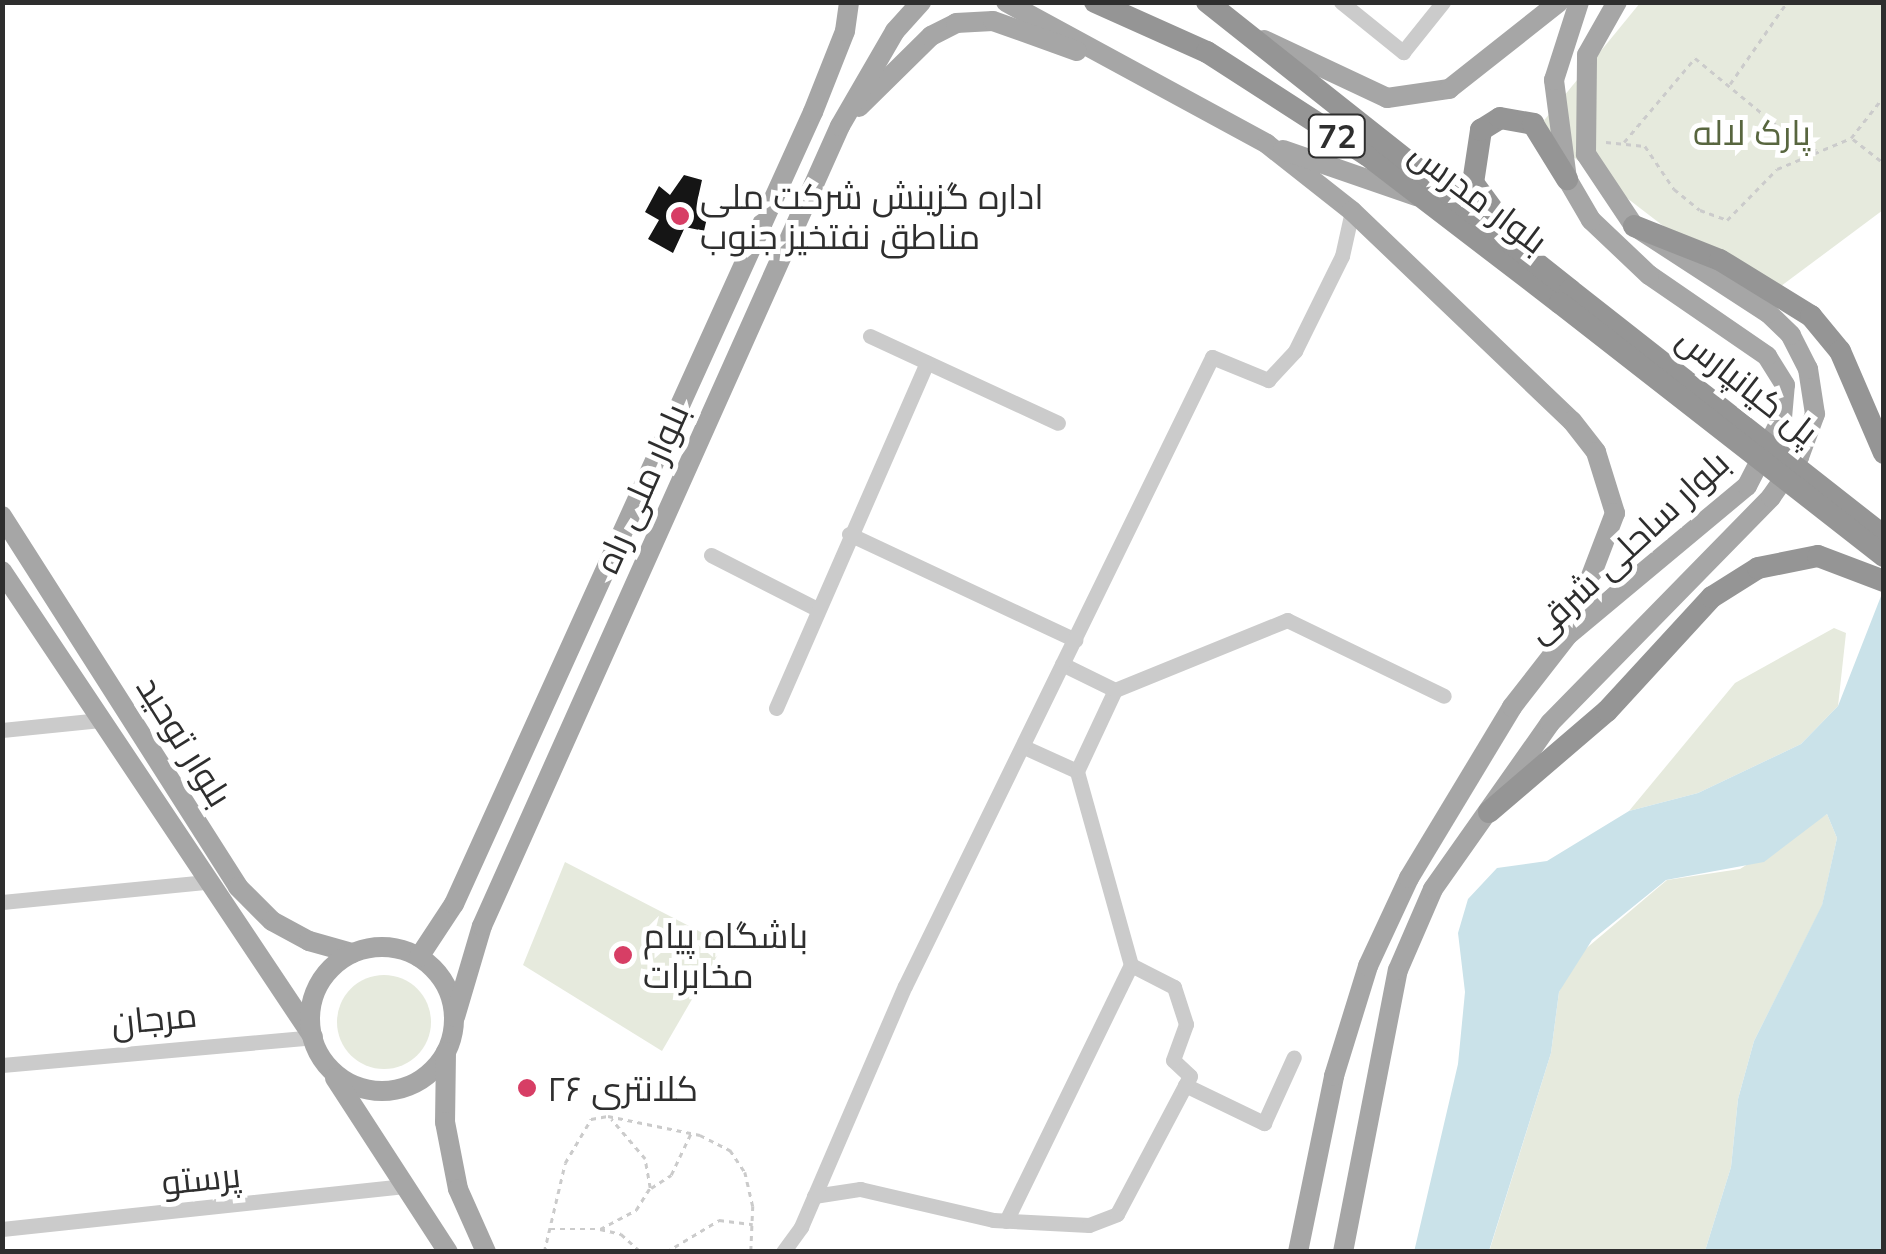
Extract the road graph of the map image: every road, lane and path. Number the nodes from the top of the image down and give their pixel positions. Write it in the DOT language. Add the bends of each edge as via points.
graph roads {
  1 [pos="849,2"];
  2 [pos="922,2"];
  3 [pos="1006,2"];
  4 [pos="1094,2"];
  5 [pos="1207,2"];
  6 [pos="1217,2"];
  7 [pos="1342,2"];
  8 [pos="1443,2"];
  9 [pos="1558,2"];
  10 [pos="1579,2"];
  11 [pos="1617,2"];
  12 [pos="1787,2"];
  13 [pos="1257,37"];
  14 [pos="1109,59"];
  15 [pos="1729,85"];
  16 [pos="1884,96"];
  17 [pos="840,126"];
  18 [pos="1851,138"];
  19 [pos="1267,144"];
  20 [pos="1820,152"];
  21 [pos="1884,163"];
  22 [pos="1566,179"];
  23 [pos="1425,200"];
  24 [pos="1352,212"];
  25 [pos="1634,226"];
  26 [pos="1524,252"];
  27 [pos="1565,296"];
  28 [pos="870,336"];
  29 [pos="927,363"];
  30 [pos="1058,423"];
  31 [pos="1884,453"];
  32 [pos="2,516"];
  33 [pos="623,522"];
  34 [pos="849,534"];
  35 [pos="1884,536"];
  36 [pos="654,537"];
  37 [pos="711,555"];
  38 [pos="1884,556"];
  39 [pos="31,559"];
  40 [pos="2,569"];
  41 [pos="1884,581"];
  42 [pos="817,609"];
  43 [pos="1568,634"];
  44 [pos="1074,640"];
  45 [pos="1062,664"];
  46 [pos="1114,690"];
  47 [pos="1444,696"];
  48 [pos="776,708"];
  49 [pos="100,720"];
  50 [pos="2,730"];
  51 [pos="1024,748"];
  52 [pos="1077,771"];
  53 [pos="1488,812"];
  54 [pos="207,882"];
  55 [pos="2,902"];
  56 [pos="352,954"];
  57 [pos="418,957"];
  58 [pos="1131,965"];
  59 [pos="455,1017"];
  60 [pos="313,1038"];
  61 [pos="446,1052"];
  62 [pos="1294,1057"];
  63 [pos="2,1065"];
  64 [pos="329,1068"];
  65 [pos="1185,1085"];
  66 [pos="608,1116"];
  67 [pos="691,1133"];
  68 [pos="405,1186"];
  69 [pos="650,1188"];
  70 [pos="814,1196"];
  71 [pos="1006,1221"];
  72 [pos="753,1224"];
  73 [pos="2,1229"];
  74 [pos="547,1229"];
  75 [pos="600,1229"];
  76 [pos="1297,1248"];
  77 [pos="448,1252"];
  78 [pos="486,1252"];
  79 [pos="544,1252"];
  80 [pos="641,1252"];
  81 [pos="666,1252"];
  82 [pos="751,1252"];
  83 [pos="783,1252"];
  84 [pos="1343,1252"];
  1 -- 33 [label="main road, بلوار ملی راه" via="820,95"];
  2 -- 17 [label="main road, بلوار ملی راه" via="894,31"];
  3 -- 14 [label="main road"];
  4 -- 23 [label="highway, بلوار مدرس / 72" via="1207,52"];
  5 -- 13 [label="highway, بلوار مدرس / 72"];
  6 -- 13 [label="highway"];
  7 -- 8 [label="street" via="1402,52"];
  9 -- 13 [label="main road" via="1449,89 1387,98"];
  10 -- 22 [label="main road, بلوار ساحلی شرقی" via="1554,80"];
  11 -- 25 [label="main road, بلوار ساحلی شرقی" via="1587,54 1582,139 1602,184"];
  12 -- 15 [label="path"];
  13 -- 26 [label="highway, بلوار مدرس / 72"];
  14 -- 17 [label="main road" via="993,21 956,22 930,36"];
  14 -- 19 [label="main road"];
  15 -- 20 [label="path"];
  15 -- 20 [label="path" via="1695,58 1623,143 1645,146 1674,188 1700,210 1727,220 1777,168"];
  16 -- 18 [label="path"];
  17 -- 36 [label="main road, بلوار ملی راه"];
  18 -- 20 [label="path"];
  18 -- 21 [label="path"];
  19 -- 23 [label="main road"];
  19 -- 24 [label="main road"];
  22 -- 26 [label="highway" via="1533,124 1500,118 1480,130 1473,184"];
  22 -- 43 [label="main road, بلوار ساحلی شرقی" via="1601,231 1650,275 1768,356 1784,385 1782,418 1748,486"];
  23 -- 27 [label="highway, بلوار مدرس / 72"];
  24 -- 43 [label="main road" via="1572,421 1596,452 1615,513"];
  24 -- 44 [label="street" via="1342,256 1295,351 1268,380 1212,357"];
  25 -- 31 [label="highway" via="1720,260 1810,316 1840,351"];
  25 -- 53 [label="main road, بلوار ساحلی شرقی" via="1791,335 1808,369 1815,414 1771,497 1550,723"];
  26 -- 27 [label="highway, بلوار مدرس / 72"];
  27 -- 35 [label="highway, پل کیانپارس / 72, bridge"];
  27 -- 38 [label="highway, 72, bridge"];
  28 -- 29 [label="street"];
  29 -- 30 [label="street"];
  29 -- 34 [label="street"];
  32 -- 39 [label="main road, بلوار توحید"];
  33 -- 36 [label="main road"];
  33 -- 57 [label="main road, بلوار ملی راه" via="454,904"];
  34 -- 42 [label="street"];
  34 -- 44 [label="street"];
  36 -- 59 [label="main road, بلوار ملی راه" via="482,926"];
  37 -- 42 [label="street"];
  39 -- 40 [label="main road"];
  39 -- 56 [label="main road, بلوار توحید" via="238,887 272,921"];
  40 -- 49 [label="main road, بلوار توحید"];
  41 -- 53 [label="highway" via="1818,556 1758,568 1712,597 1607,711"];
  42 -- 48 [label="street"];
  43 -- 76 [label="main road, بلوار ساحلی شرقی" via="1512,707 1409,878 1368,966 1334,1076"];
  44 -- 45 [label="street"];
  45 -- 46 [label="street"];
  45 -- 51 [label="street"];
  46 -- 47 [label="street" via="1288,620"];
  46 -- 52 [label="street"];
  49 -- 50 [label="street"];
  49 -- 54 [label="main road, بلوار توحید"];
  51 -- 52 [label="street"];
  51 -- 70 [label="street" via="905,986"];
  52 -- 58 [label="street"];
  53 -- 84 [label="main road, بلوار ساحلی شرقی" via="1433,889 1398,970"];
  54 -- 55 [label="street"];
  54 -- 60 [label="main road, بلوار توحید"];
  56 -- 57 [label="main road" via="375,948"];
  56 -- 60 [label="main road" via="319,984 311,1005"];
  57 -- 59 [label="main road" via="450,992"];
  58 -- 65 [label="street" via="1174,987 1186,1024 1173,1060 1190,1076"];
  58 -- 71 [label="street"];
  59 -- 61 [label="main road"];
  60 -- 63 [label="street, مرجان"];
  60 -- 64 [label="main road"];
  61 -- 64 [label="main road" via="421,1081 398,1090 349,1084"];
  61 -- 78 [label="main road" via="445,1122 458,1189"];
  62 -- 65 [label="street" via="1264,1123"];
  64 -- 68 [label="main road"];
  65 -- 71 [label="street" via="1117,1214 1089,1225"];
  66 -- 67 [label="path"];
  66 -- 69 [label="path" via="645,1159"];
  66 -- 74 [label="path" via="591,1120 564,1163"];
  67 -- 69 [label="path" via="671,1174"];
  67 -- 72 [label="path" via="730,1150 745,1172"];
  68 -- 73 [label="street, پرستو"];
  68 -- 77 [label="main road"];
  69 -- 75 [label="path" via="636,1210"];
  70 -- 71 [label="street" via="860,1188"];
  70 -- 83 [label="street"];
  72 -- 81 [label="path" via="719,1220"];
  72 -- 82 [label="path"];
  74 -- 75 [label="path"];
  74 -- 79 [label="path"];
  75 -- 80 [label="path" via="621,1234"];
}
